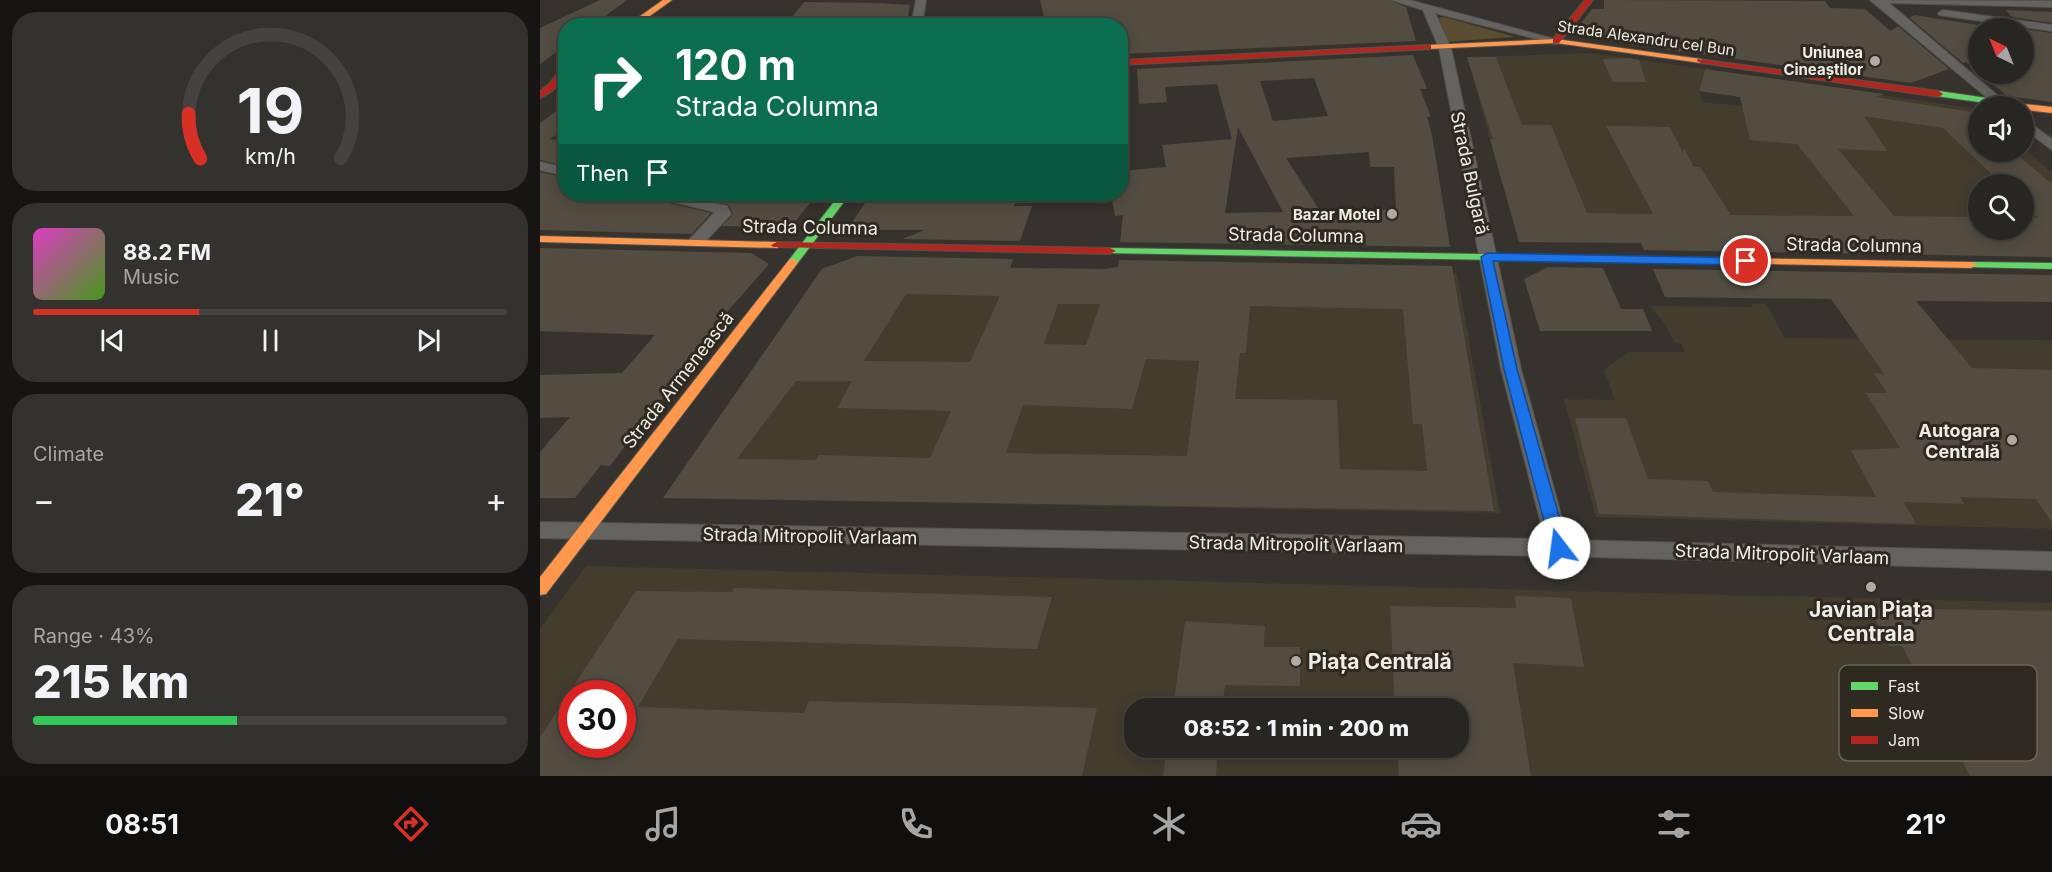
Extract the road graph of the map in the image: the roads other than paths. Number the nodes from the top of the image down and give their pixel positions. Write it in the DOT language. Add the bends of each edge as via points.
graph roads {
  1 [pos="668,0"];
  2 [pos="921,0"];
  3 [pos="1396,0"];
  4 [pos="1589,0"];
  5 [pos="1876,0"];
  6 [pos="1981,1"];
  7 [pos="2052,4"];
  8 [pos="1428,9"];
  9 [pos="642,18"];
  10 [pos="918,18"];
  11 [pos="1983,18"];
  12 [pos="1990,18"];
  13 [pos="2034,25"];
  14 [pos="2052,28"];
  15 [pos="1556,41"];
  16 [pos="1445,48"];
  17 [pos="1128,63"];
  18 [pos="540,80"];
  19 [pos="558,80"];
  20 [pos="558,82"];
  21 [pos="540,95"];
  22 [pos="1992,96"];
  23 [pos="1968,100"];
  24 [pos="2034,108"];
  25 [pos="2052,110"];
  26 [pos="2034,131"];
  27 [pos="2052,146"];
  28 [pos="540,166"];
  29 [pos="558,170"];
  30 [pos="688,201"];
  31 [pos="840,201"];
  32 [pos="540,239"];
  33 [pos="696,243"];
  34 [pos="805,246"];
  35 [pos="1487,257"];
  36 [pos="2052,266"];
  37 [pos="540,530"];
  38 [pos="584,531"];
  39 [pos="1559,548"];
  40 [pos="2052,561"];
  41 [pos="540,589"];
  1 -- 9 [label="main road"];
  2 -- 10 [label="street"];
  3 -- 8 [label="street"];
  4 -- 15 [label="main road"];
  5 -- 6 [label="street"];
  5 -- 11 [label="street"];
  5 -- 22 [label="street"];
  6 -- 7 [label="street"];
  6 -- 12 [label="street"];
  8 -- 15 [label="street"];
  8 -- 16 [label="street, Strada Bulgară"];
  13 -- 14 [label="street"];
  15 -- 16 [label="main road, Strada Alexandru cel Bun"];
  15 -- 23 [label="main road, Strada Alexandru cel Bun"];
  16 -- 17 [label="main road, Strada Alexandru cel Bun"];
  16 -- 35 [label="street, Strada Bulgară"];
  18 -- 19 [label="main road"];
  20 -- 21 [label="main road"];
  24 -- 25 [label="main road, Strada Alexandru cel Bun"];
  26 -- 27 [label="street"];
  28 -- 29 [label="street"];
  30 -- 33 [label="street" via="722,209 723,214"];
  31 -- 34 [label="main road, Strada Armenească"];
  32 -- 33 [label="main road, Strada Columna"];
  33 -- 34 [label="main road, Strada Columna"];
  34 -- 35 [label="main road, Strada Columna"];
  34 -- 38 [label="main road, Strada Armenească"];
  35 -- 36 [label="main road, Strada Columna"];
  35 -- 39 [label="street, Strada Bulgară" via="1511,369"];
  37 -- 38 [label="street, Strada Mitropolit Varlaam"];
  38 -- 39 [label="street, Strada Mitropolit Varlaam"];
  38 -- 41 [label="main road, Strada Armenească"];
  39 -- 40 [label="street, Strada Mitropolit Varlaam"];
}
